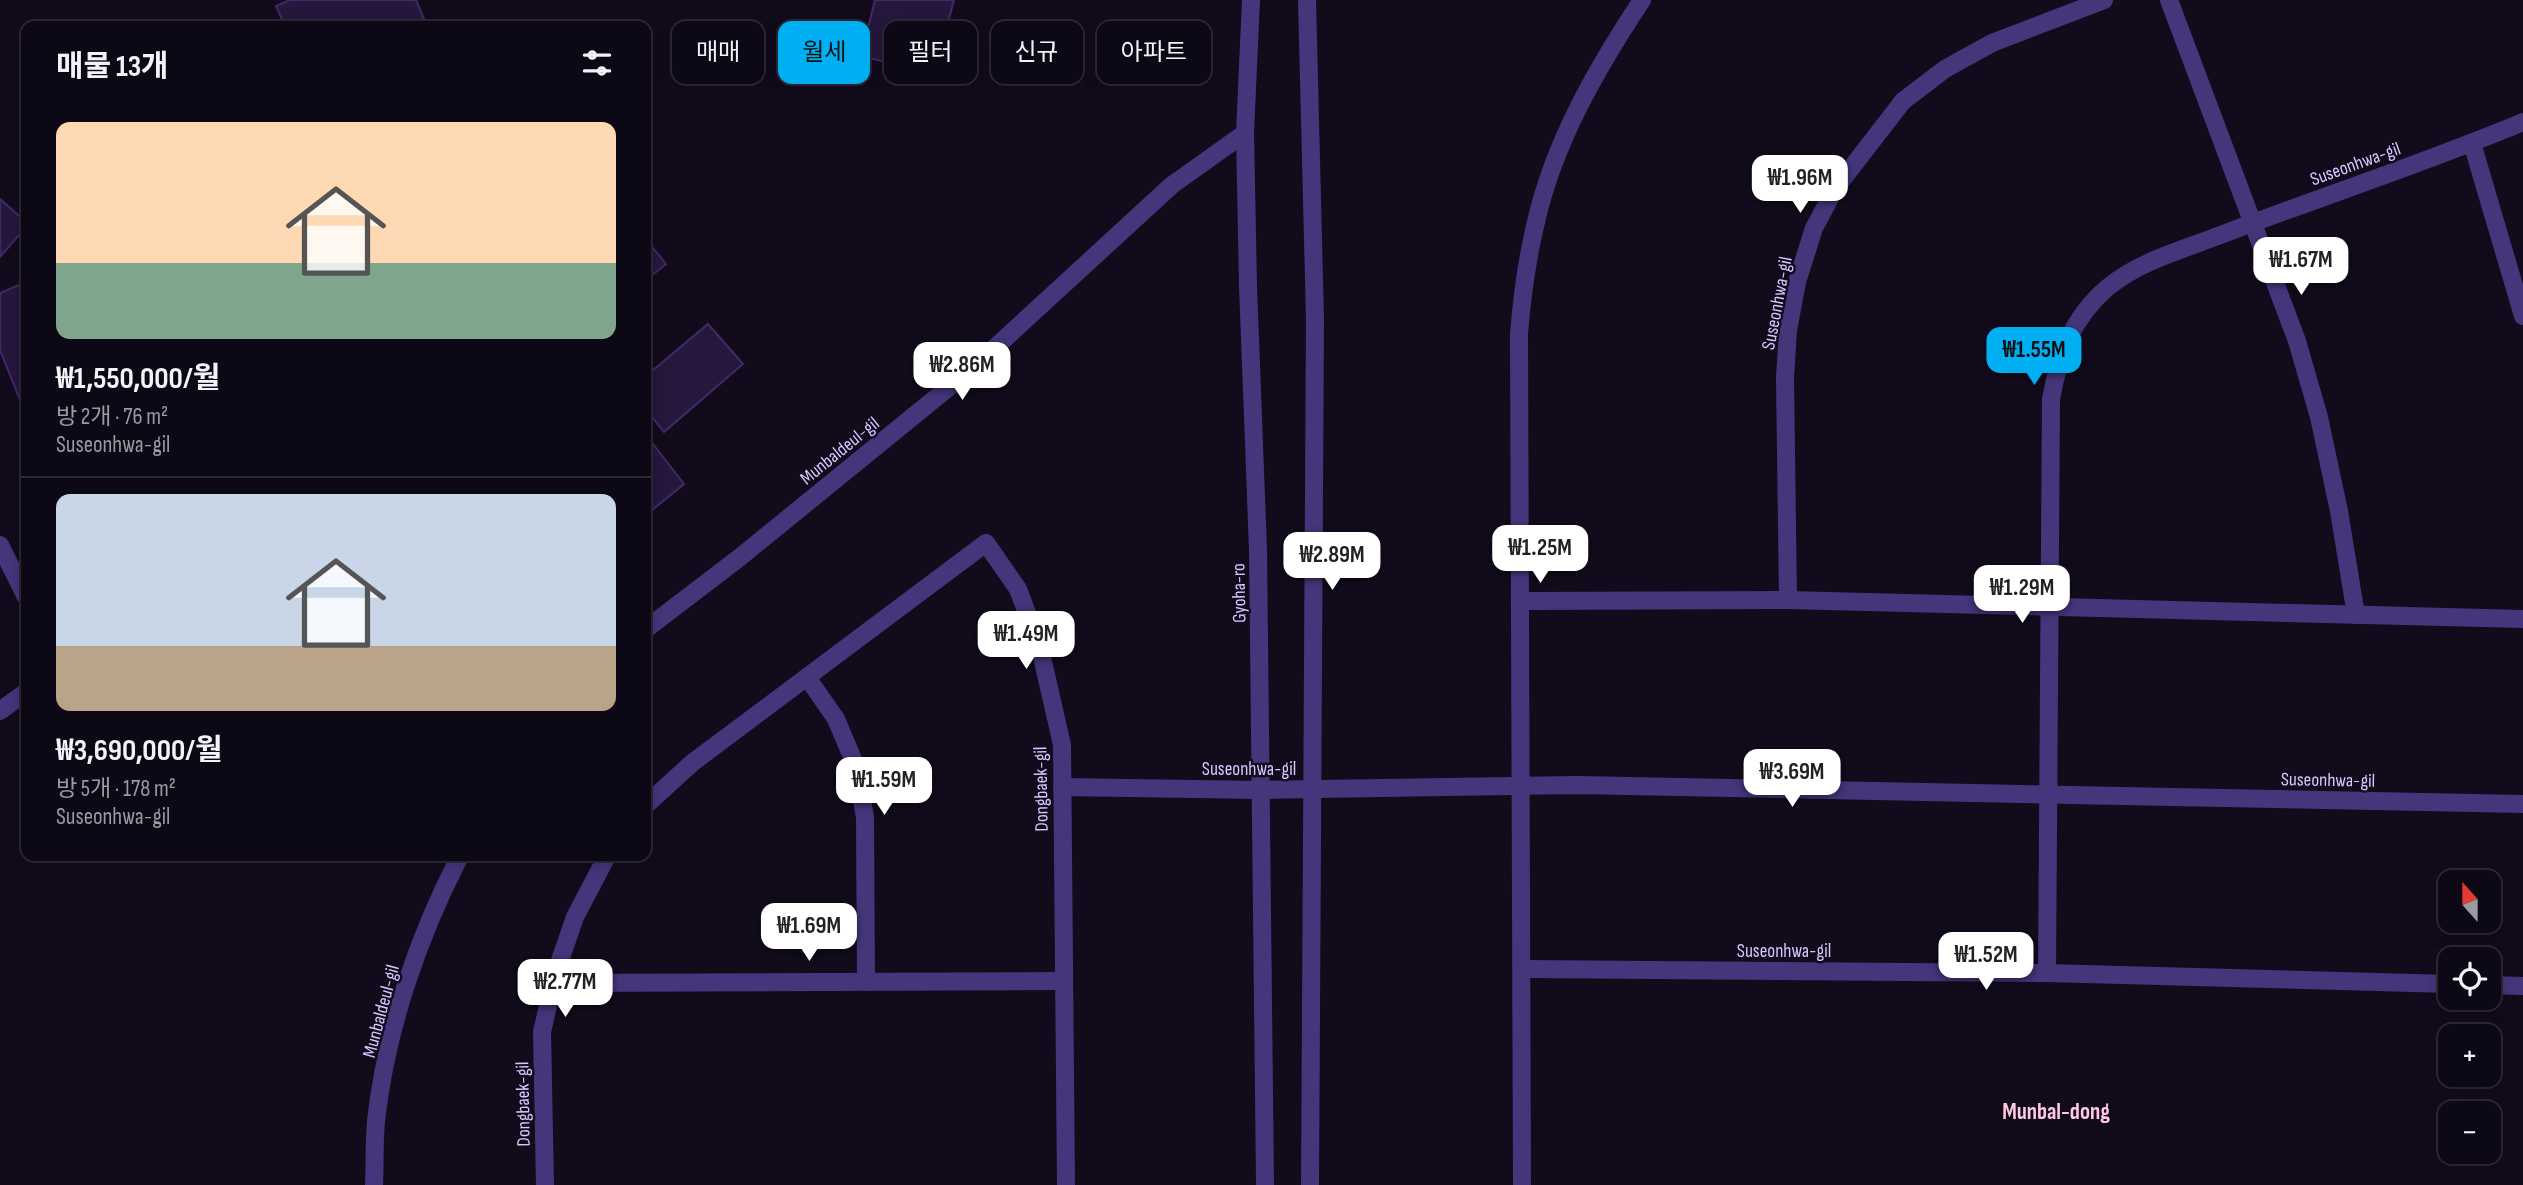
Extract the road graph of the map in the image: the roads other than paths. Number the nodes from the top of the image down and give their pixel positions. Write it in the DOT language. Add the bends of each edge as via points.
graph roads {
  1 [pos="1251,0"];
  2 [pos="1307,0"];
  3 [pos="1642,0"];
  4 [pos="2104,0"];
  5 [pos="2169,0"];
  6 [pos="2523,122"];
  7 [pos="1245,133"];
  8 [pos="2472,143"];
  9 [pos="2253,223"];
  10 [pos="2523,316"];
  11 [pos="0,545"];
  12 [pos="21,587"];
  13 [pos="1788,600"];
  14 [pos="1521,601"];
  15 [pos="2049,607"];
  16 [pos="2356,615"];
  17 [pos="2523,619"];
  18 [pos="651,625"];
  19 [pos="807,677"];
  20 [pos="21,696"];
  21 [pos="0,711"];
  22 [pos="1521,786"];
  23 [pos="1062,788"];
  24 [pos="1312,788"];
  25 [pos="1261,790"];
  26 [pos="2048,794"];
  27 [pos="651,800"];
  28 [pos="2523,804"];
  29 [pos="457,861"];
  30 [pos="604,861"];
  31 [pos="1522,969"];
  32 [pos="2047,973"];
  33 [pos="1064,981"];
  34 [pos="866,982"];
  35 [pos="554,983"];
  36 [pos="2438,984"];
  37 [pos="2501,985"];
  38 [pos="2523,986"];
  39 [pos="374,1185"];
  40 [pos="545,1185"];
  41 [pos="1066,1185"];
  42 [pos="1265,1185"];
  43 [pos="1310,1185"];
  44 [pos="1522,1185"];
  1 -- 7 [label="street, Gyoha-ro"];
  2 -- 24 [label="street" via="1315,319"];
  3 -- 14 [label="street" via="1583,99 1536,220 1519,334"];
  4 -- 13 [label="street, Suseonhwa-gil" via="1992,43 1945,69 1903,101 1835,189 1814,228 1788,330"];
  5 -- 9 [label="street"];
  6 -- 8 [label="street, Suseonhwa-gil"];
  7 -- 18 [label="street, Munbaldeul-gil" via="1172,185 975,366"];
  7 -- 25 [label="street, Gyoha-ro"];
  8 -- 9 [label="street, Suseonhwa-gil"];
  8 -- 10 [label="street"];
  9 -- 15 [label="street, Suseonhwa-gil" via="2144,265 2108,286 2071,332 2058,363 2051,399"];
  9 -- 16 [label="street" via="2297,341 2319,417"];
  11 -- 12 [label="street"];
  13 -- 14 [label="street"];
  13 -- 15 [label="street"];
  14 -- 22 [label="street"];
  15 -- 16 [label="street"];
  15 -- 26 [label="street, Suseonhwa-gil"];
  16 -- 17 [label="street"];
  19 -- 23 [label="street, Dongbaek-gil" via="986,543 1018,589 1040,648 1062,746"];
  19 -- 27 [label="street, Dongbaek-gil"];
  19 -- 34 [label="street" via="836,719 855,764 864,817"];
  20 -- 21 [label="street"];
  22 -- 24 [label="street, Suseonhwa-gil"];
  22 -- 26 [label="street, Suseonhwa-gil"];
  22 -- 31 [label="street"];
  23 -- 25 [label="street, Suseonhwa-gil"];
  23 -- 33 [label="street, Dongbaek-gil"];
  24 -- 25 [label="street, Suseonhwa-gil"];
  24 -- 43 [label="street"];
  25 -- 42 [label="street, Gyoha-ro"];
  26 -- 28 [label="street, Suseonhwa-gil"];
  26 -- 32 [label="street, Suseonhwa-gil"];
  29 -- 39 [label="street, Munbaldeul-gil" via="419,950 392,1031 376,1121"];
  30 -- 35 [label="street, Dongbaek-gil" via="575,917"];
  31 -- 32 [label="street, Suseonhwa-gil"];
  31 -- 44 [label="street"];
  32 -- 36 [label="street, Suseonhwa-gil"];
  33 -- 34 [label="street"];
  33 -- 41 [label="street, Dongbaek-gil"];
  34 -- 35 [label="street"];
  35 -- 40 [label="street, Dongbaek-gil" via="542,1032"];
  37 -- 38 [label="street"];
}
